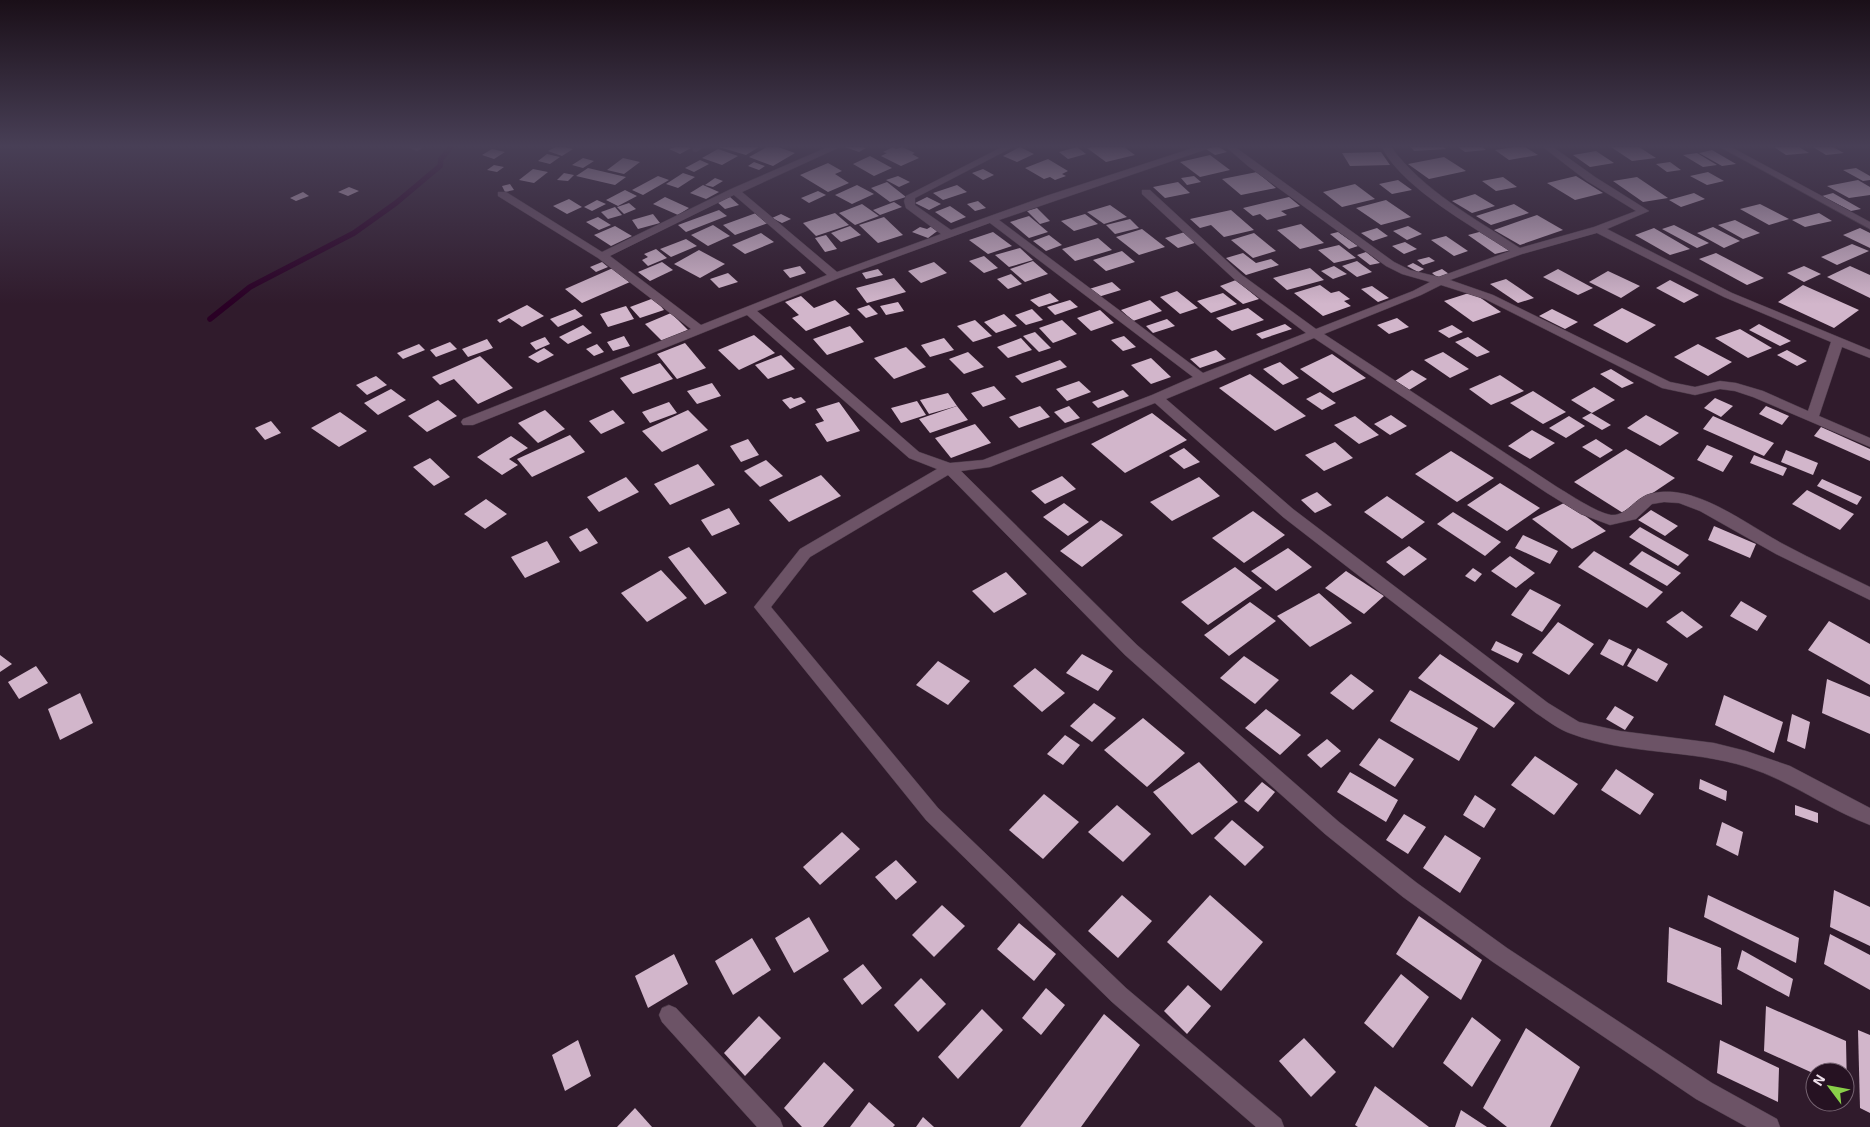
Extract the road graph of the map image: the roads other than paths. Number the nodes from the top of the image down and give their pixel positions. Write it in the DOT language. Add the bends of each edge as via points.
graph roads {
  1 [pos="511,200"];
  2 [pos="717,200"];
  3 [pos="745,200"];
  4 [pos="910,200"];
  5 [pos="1050,200"];
  6 [pos="1154,200"];
  7 [pos="1300,200"];
  8 [pos="1442,200"];
  9 [pos="1625,200"];
  10 [pos="1822,200"];
  11 [pos="992,220"];
  12 [pos="1620,220"];
  13 [pos="1870,226"];
  14 [pos="1598,229"];
  15 [pos="950,235"];
  16 [pos="1633,247"];
  17 [pos="1518,252"];
  18 [pos="602,256"];
  19 [pos="835,276"];
  20 [pos="1439,282"];
  21 [pos="748,310"];
  22 [pos="700,330"];
  23 [pos="1314,333"];
  24 [pos="1837,342"];
  25 [pos="1870,354"];
  26 [pos="1202,378"];
  27 [pos="1157,398"];
  28 [pos="1812,418"];
  29 [pos="468,422"];
  30 [pos="1870,443"];
  31 [pos="948,468"];
  32 [pos="1870,594"];
  33 [pos="1870,817"];
  34 [pos="669,1015"];
  35 [pos="772,1127"];
  36 [pos="1273,1127"];
  37 [pos="1769,1127"];
  1 -- 18 [label="street"];
  2 -- 18 [label="street"];
  3 -- 19 [label="street"];
  4 -- 15 [label="street" via="910,206"];
  5 -- 11 [label="street"];
  6 -- 23 [label="street" via="1238,277"];
  7 -- 20 [label="street" via="1377,256 1406,272"];
  8 -- 17 [label="street"];
  9 -- 12 [label="street" via="1644,211"];
  10 -- 13 [label="street"];
  11 -- 15 [label="street"];
  11 -- 26 [label="street"];
  12 -- 14 [label="street"];
  12 -- 16 [label="street" via="1635,242"];
  14 -- 16 [label="street"];
  14 -- 17 [label="street"];
  15 -- 19 [label="street"];
  16 -- 24 [label="street" via="1728,295"];
  17 -- 20 [label="street"];
  18 -- 22 [label="street"];
  19 -- 21 [label="street"];
  20 -- 23 [label="street" via="1417,294"];
  20 -- 28 [label="street" via="1489,297 1666,386 1695,391 1720,385 1736,387"];
  21 -- 22 [label="street"];
  21 -- 31 [label="street" via="914,455"];
  22 -- 29 [label="street"];
  23 -- 26 [label="street"];
  23 -- 32 [label="street" via="1586,510 1610,520 1631,515 1648,500 1680,498 1705,507 1781,550"];
  24 -- 25 [label="street"];
  24 -- 28 [label="street"];
  26 -- 27 [label="street"];
  27 -- 31 [label="street" via="985,464"];
  27 -- 33 [label="street" via="1288,513 1550,713 1575,728 1746,758 1784,772"];
  28 -- 30 [label="street"];
  31 -- 36 [label="street" via="806,553 762,607 932,814 1119,995"];
  31 -- 37 [label="street" via="1131,650 1332,828 1410,890 1516,966 1704,1091"];
  34 -- 35 [label="street"];
}
